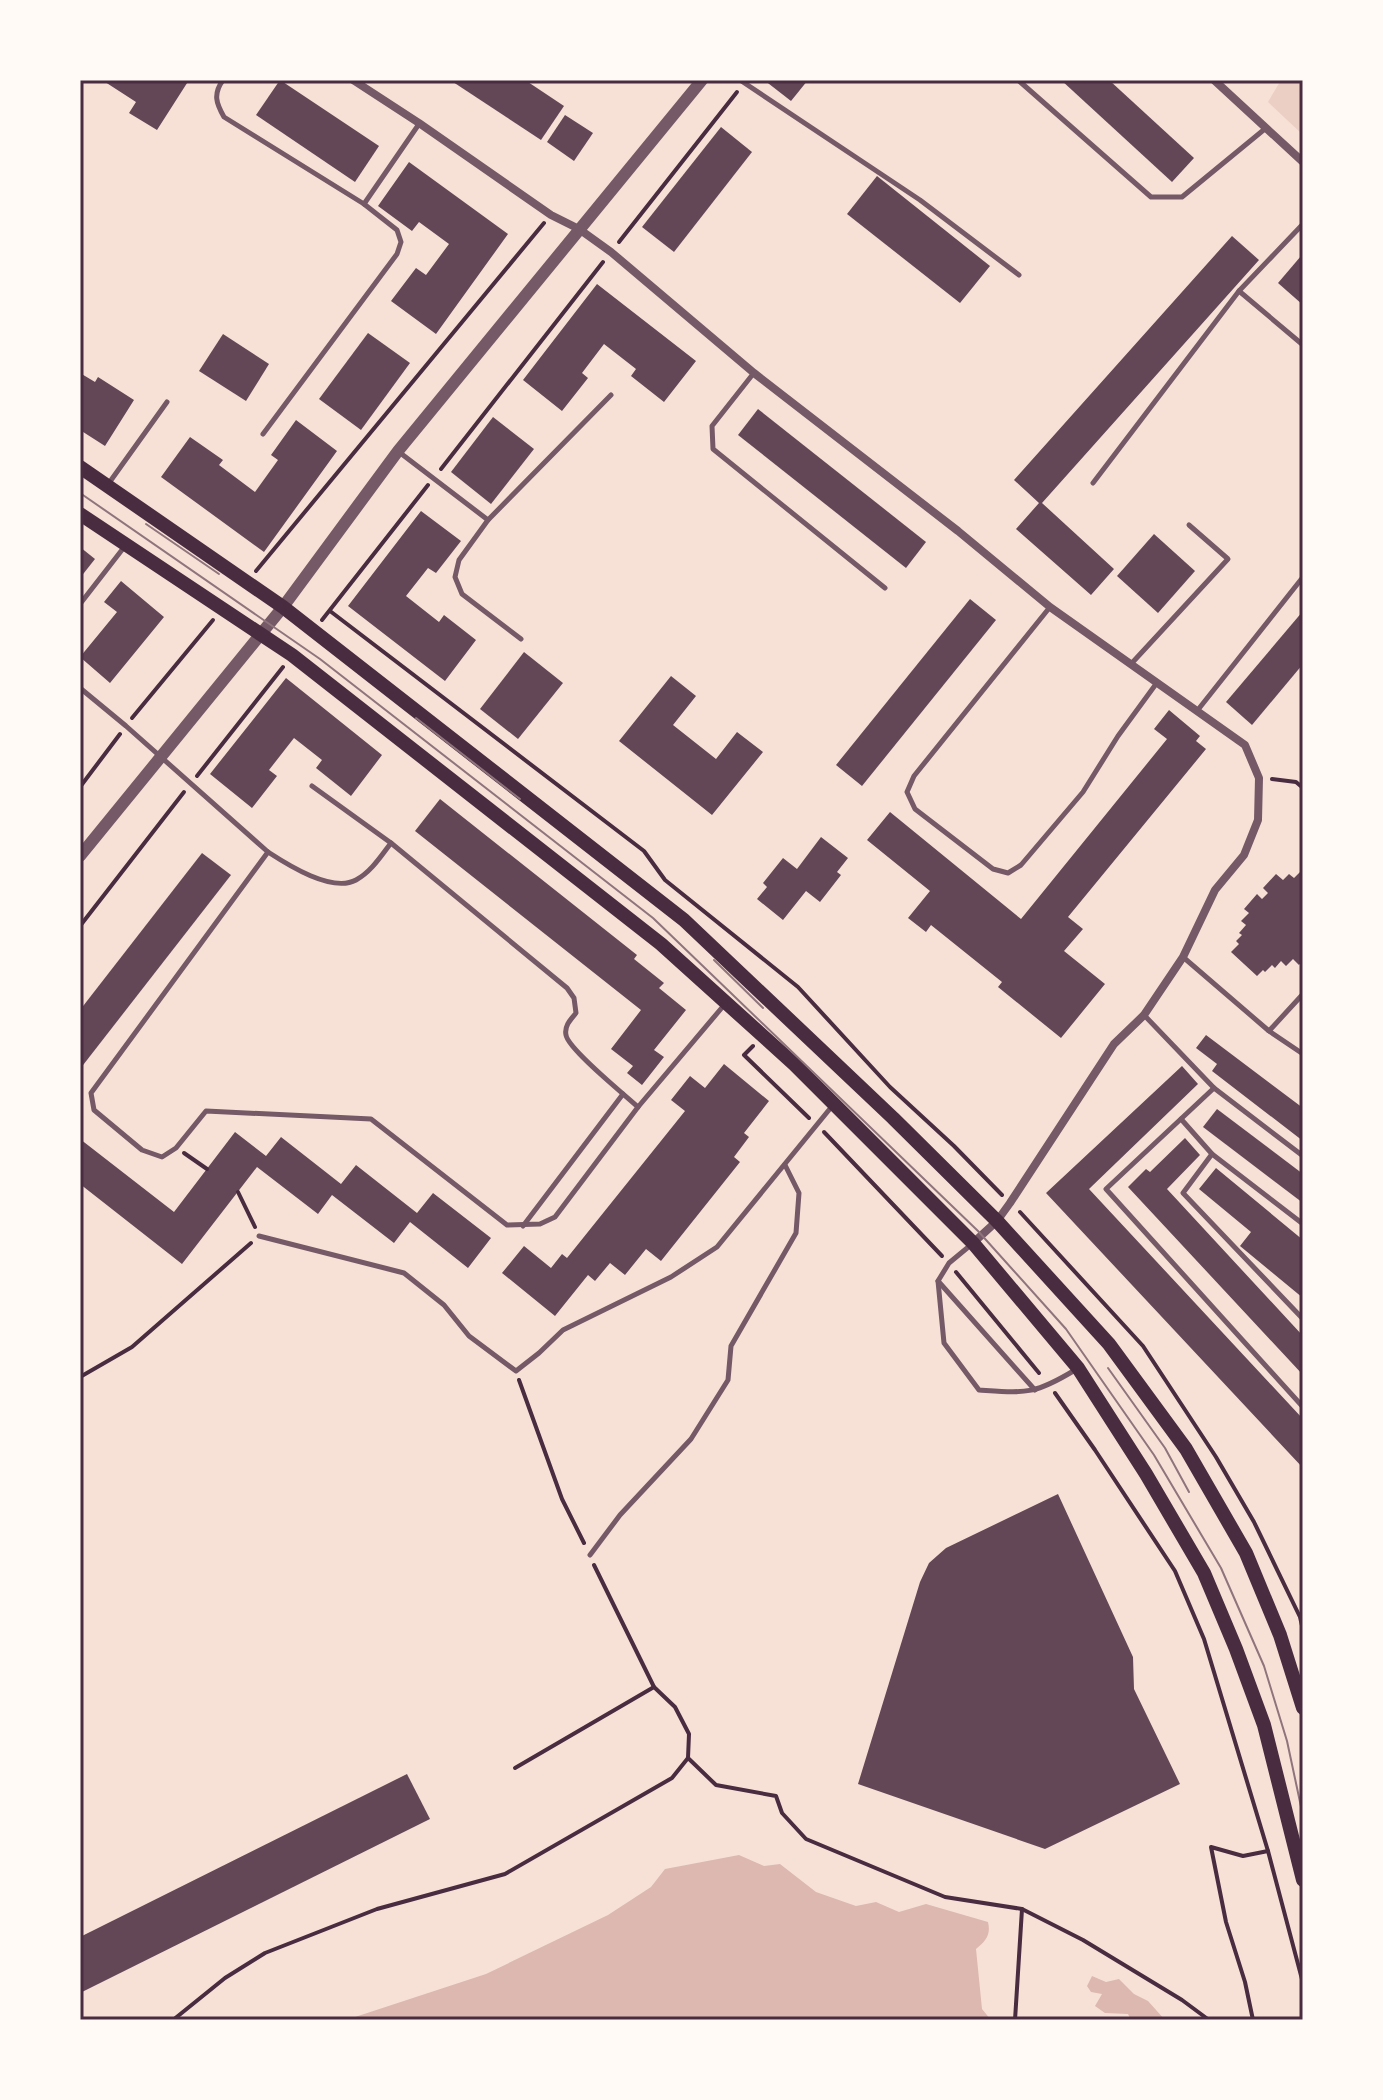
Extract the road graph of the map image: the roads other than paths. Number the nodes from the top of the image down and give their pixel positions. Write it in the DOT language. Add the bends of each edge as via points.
graph roads {
  1 [pos="223,80"];
  2 [pos="353,80"];
  3 [pos="702,80"];
  4 [pos="1018,80"];
  5 [pos="1214,80"];
  6 [pos="742,82"];
  7 [pos="419,123"];
  8 [pos="1267,127"];
  9 [pos="1303,162"];
  10 [pos="364,204"];
  11 [pos="1303,224"];
  12 [pos="579,229"];
  13 [pos="1019,275"];
  14 [pos="1239,291"];
  15 [pos="1303,345"];
  16 [pos="754,373"];
  17 [pos="611,395"];
  18 [pos="167,402"];
  19 [pos="263,434"];
  20 [pos="398,451"];
  21 [pos="80,467"];
  22 [pos="1093,483"];
  23 [pos="107,486"];
  24 [pos="80,514"];
  25 [pos="488,520"];
  26 [pos="1189,525"];
  27 [pos="125,546"];
  28 [pos="1303,577"];
  29 [pos="885,588"];
  30 [pos="80,604"];
  31 [pos="283,607"];
  32 [pos="1050,607"];
  33 [pos="261,634"];
  34 [pos="521,639"];
  35 [pos="1130,665"];
  36 [pos="1156,684"];
  37 [pos="80,688"];
  38 [pos="1197,711"];
  39 [pos="160,756"];
  40 [pos="312,786"];
  41 [pos="391,843"];
  42 [pos="268,852"];
  43 [pos="80,856"];
  44 [pos="1183,957"];
  45 [pos="1303,994"];
  46 [pos="727,1002"];
  47 [pos="1144,1015"];
  48 [pos="1269,1031"];
  49 [pos="1303,1054"];
  50 [pos="1214,1088"];
  51 [pos="623,1094"];
  52 [pos="834,1105"];
  53 [pos="638,1107"];
  54 [pos="1181,1119"];
  55 [pos="1212,1154"];
  56 [pos="1303,1156"];
  57 [pos="785,1165"];
  58 [pos="997,1221"];
  59 [pos="1303,1224"];
  60 [pos="523,1226"];
  61 [pos="259,1236"];
  62 [pos="973,1243"];
  63 [pos="938,1281"];
  64 [pos="1303,1319"];
  65 [pos="1078,1368"];
  66 [pos="1036,1391"];
  67 [pos="1303,1407"];
  68 [pos="590,1555"];
  69 [pos="1303,1708"];
  70 [pos="1303,1880"];
  1 -- 10 [label="lane" via="216,104 224,117"];
  2 -- 7 [label="street"];
  3 -- 12 [label="street"];
  4 -- 8 [label="lane" via="1151,197 1182,197"];
  5 -- 8 [label="street"];
  6 -- 13 [label="lane" via="920,200"];
  7 -- 10 [label="lane"];
  7 -- 12 [label="street"];
  8 -- 9 [label="street"];
  10 -- 19 [label="lane" via="397,230 397,254"];
  11 -- 14 [label="lane"];
  12 -- 16 [label="street"];
  12 -- 20 [label="street"];
  14 -- 15 [label="lane"];
  14 -- 22 [label="lane"];
  16 -- 29 [label="lane" via="712,426 713,449"];
  16 -- 32 [label="street"];
  17 -- 25 [label="lane"];
  18 -- 23 [label="lane"];
  20 -- 25 [label="lane"];
  20 -- 31 [label="street"];
  21 -- 23 [label="main road"];
  23 -- 31 [label="main road"];
  24 -- 27 [label="main road"];
  25 -- 34 [label="lane" via="459,560 455,577 462,594"];
  26 -- 35 [label="lane" via="1228,559"];
  27 -- 30 [label="lane"];
  27 -- 33 [label="main road"];
  28 -- 38 [label="lane"];
  31 -- 33 [label="street"];
  31 -- 58 [label="main road" via="684,920"];
  32 -- 35 [label="street"];
  32 -- 36 [label="lane" via="914,776 907,792 915,809 993,869 1008,873 1021,865 1083,792"];
  33 -- 39 [label="street"];
  33 -- 46 [label="main road" via="661,944"];
  35 -- 36 [label="street"];
  36 -- 38 [label="street"];
  37 -- 39 [label="lane"];
  38 -- 44 [label="street" via="1245,745 1259,778 1258,820 1244,855 1215,890"];
  39 -- 42 [label="lane"];
  39 -- 43 [label="street"];
  40 -- 41 [label="lane"];
  41 -- 42 [label="lane" via="354,882 316,878"];
  41 -- 51 [label="lane" via="567,988 576,1013 566,1035 573,1049"];
  42 -- 60 [label="lane" via="91,1093 94,1110 142,1150 162,1157 206,1111 371,1119 507,1225"];
  44 -- 47 [label="street"];
  44 -- 48 [label="lane"];
  45 -- 48 [label="lane"];
  46 -- 52 [label="main road"];
  46 -- 53 [label="lane"];
  47 -- 50 [label="lane"];
  47 -- 58 [label="street" via="1114,1044"];
  48 -- 49 [label="lane"];
  50 -- 54 [label="lane"];
  50 -- 56 [label="lane"];
  51 -- 53 [label="lane"];
  51 -- 60 [label="lane"];
  52 -- 57 [label="lane"];
  52 -- 62 [label="main road"];
  53 -- 60 [label="lane" via="555,1217"];
  54 -- 55 [label="lane"];
  54 -- 67 [label="lane" via="1106,1189"];
  55 -- 59 [label="lane"];
  55 -- 64 [label="lane" via="1183,1193"];
  57 -- 61 [label="lane" via="717,1247 671,1277 563,1330 516,1371 469,1336 444,1305 404,1273"];
  57 -- 68 [label="lane" via="799,1193 796,1233 731,1346 728,1380 691,1439"];
  58 -- 62 [label="street"];
  58 -- 69 [label="main road" via="1109,1344 1186,1449 1246,1553"];
  62 -- 63 [label="lane" via="949,1263"];
  62 -- 65 [label="main road"];
  63 -- 66 [label="lane"];
  63 -- 66 [label="lane" via="944,1343 979,1390"];
  65 -- 66 [label="lane"];
  65 -- 70 [label="main road" via="1204,1573 1264,1725"];
}
